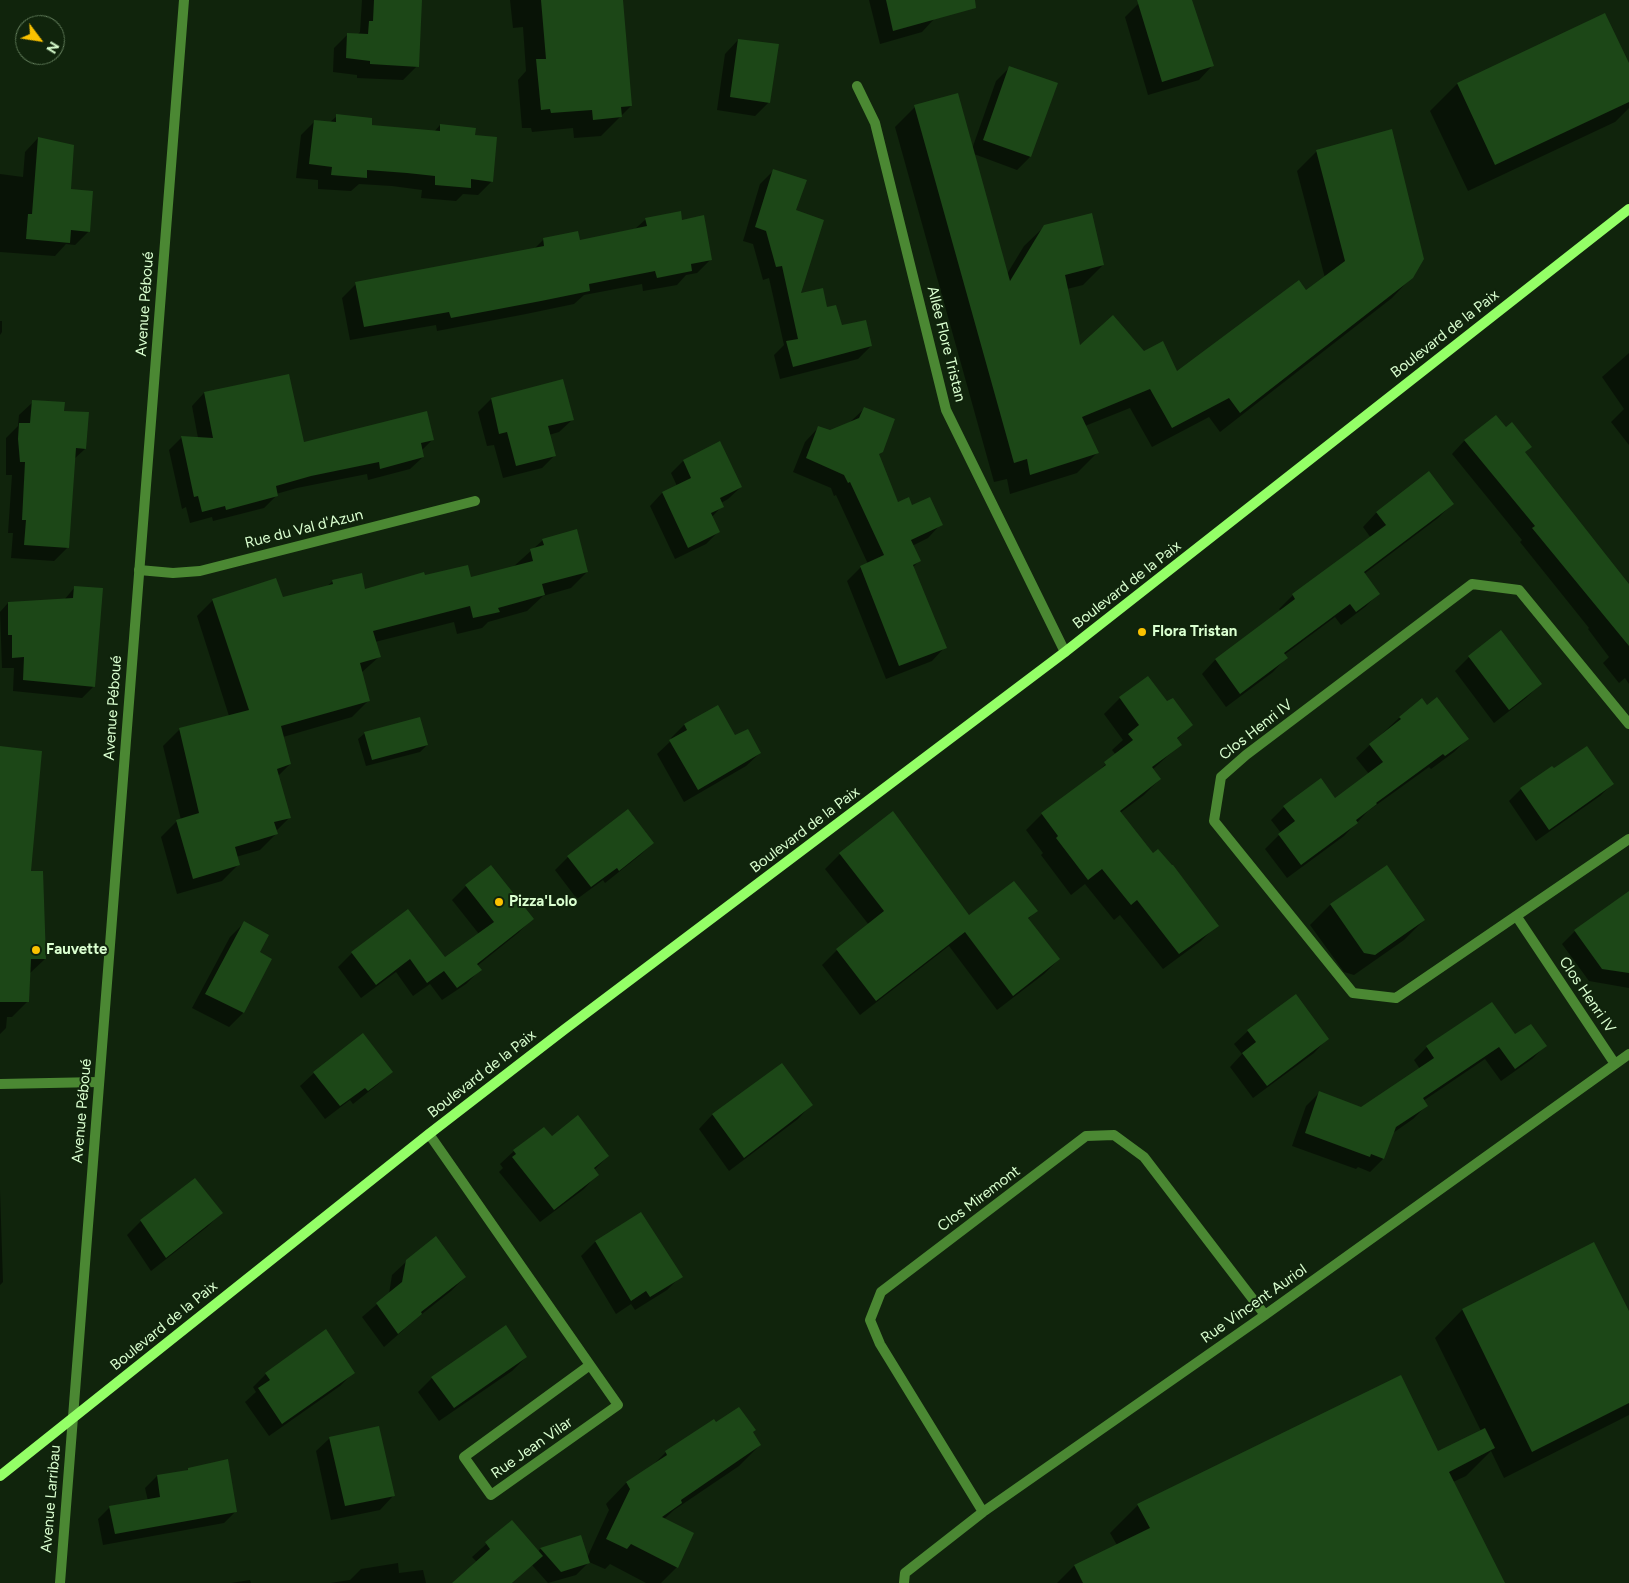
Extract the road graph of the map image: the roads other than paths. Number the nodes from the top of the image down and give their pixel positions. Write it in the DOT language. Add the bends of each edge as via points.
graph roads {
  1 [pos="184,0"];
  2 [pos="857,86"];
  3 [pos="1629,210"];
  4 [pos="476,501"];
  5 [pos="139,570"];
  6 [pos="1065,652"];
  7 [pos="1629,724"];
  8 [pos="1629,839"];
  9 [pos="1517,917"];
  10 [pos="1629,1054"];
  11 [pos="1615,1064"];
  12 [pos="99,1082"];
  13 [pos="0,1084"];
  14 [pos="428,1134"];
  15 [pos="1264,1314"];
  16 [pos="590,1365"];
  17 [pos="73,1418"];
  18 [pos="0,1476"];
  19 [pos="983,1512"];
  20 [pos="60,1583"];
  21 [pos="904,1583"];
  1 -- 5 [label="street, Avenue Péboué"];
  2 -- 6 [label="street, Allée Flore Tristan" via="875,123 946,410"];
  3 -- 6 [label="main road, Boulevard de la Paix"];
  4 -- 5 [label="street, Rue du Val d'Azun" via="200,571"];
  5 -- 12 [label="street, Avenue Péboué"];
  6 -- 14 [label="main road, Boulevard de la Paix"];
  7 -- 9 [label="street, Clos Henri IV" via="1519,590 1472,584 1221,777 1214,821 1353,993 1396,998"];
  8 -- 9 [label="street, Clos Henri IV"];
  9 -- 11 [label="street, Clos Henri IV"];
  10 -- 11 [label="street, Rue Vincent Auriol"];
  11 -- 15 [label="street, Rue Vincent Auriol"];
  12 -- 13 [label="street"];
  12 -- 17 [label="street, Avenue Péboué"];
  14 -- 16 [label="street, Rue Jean Vilar"];
  14 -- 17 [label="main road, Boulevard de la Paix"];
  15 -- 19 [label="street, Rue Vincent Auriol"];
  15 -- 19 [label="street, Clos Miremont" via="1144,1157 1114,1135 1086,1136 881,1292 870,1320 880,1344"];
  16 -- 16 [label="street, Rue Jean Vilar" via="464,1456 491,1495 618,1405"];
  17 -- 18 [label="main road, Boulevard de la Paix"];
  17 -- 20 [label="street, Avenue Larribau"];
  19 -- 21 [label="street, Rue Vincent Auriol" via="905,1573"];
}
